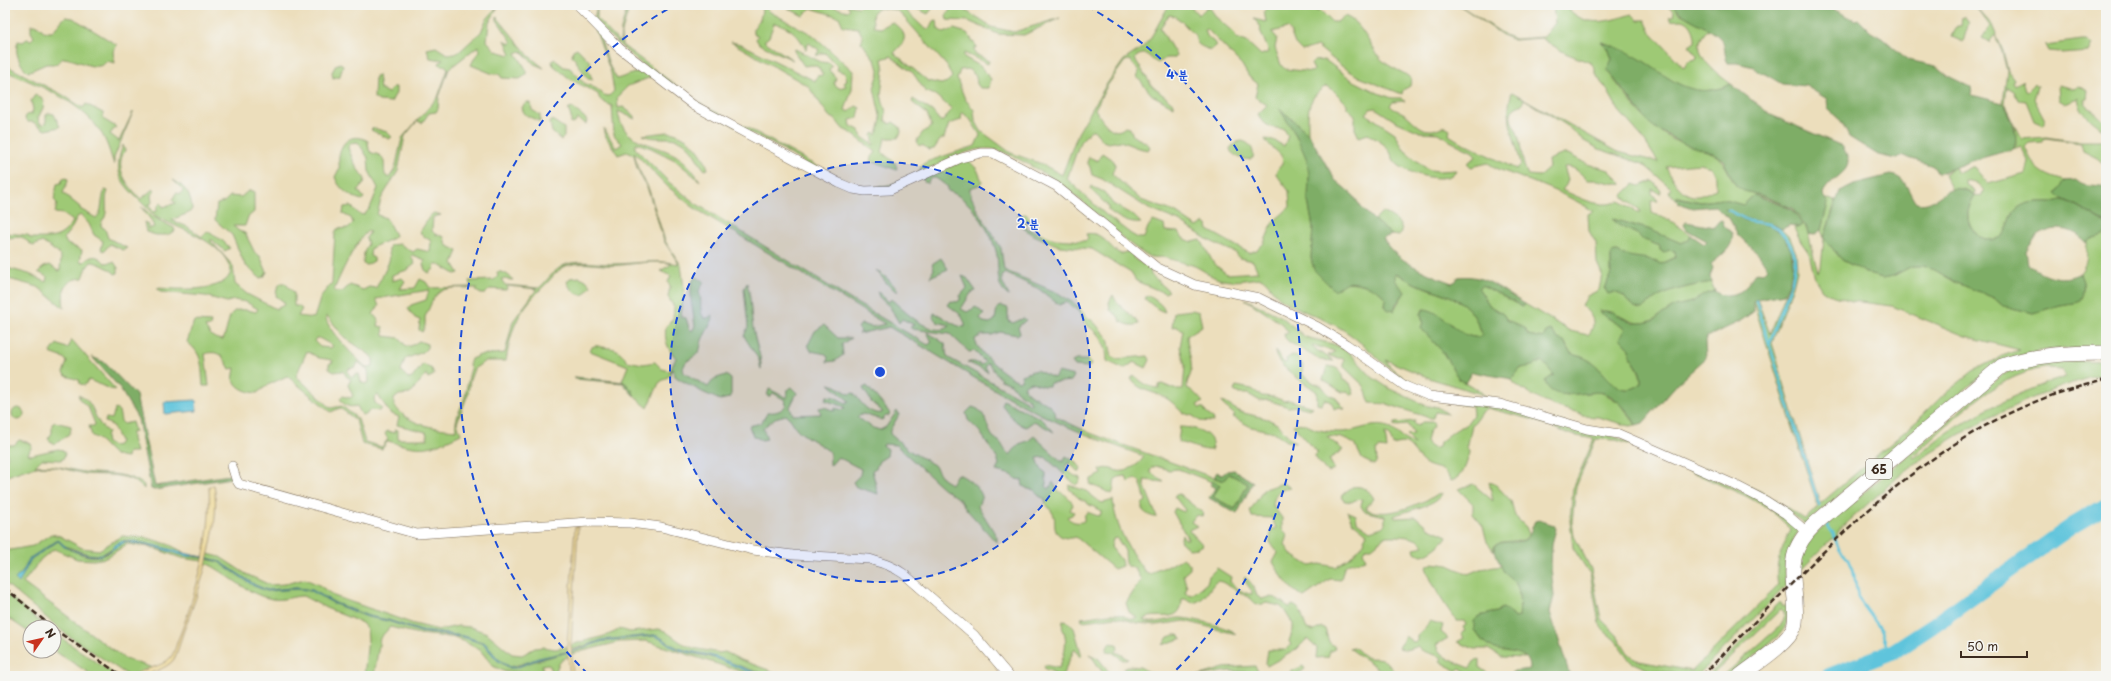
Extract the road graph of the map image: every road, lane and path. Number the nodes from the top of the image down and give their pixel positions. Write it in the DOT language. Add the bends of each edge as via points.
graph roads {
  1 [pos="577,5"];
  2 [pos="2106,354"];
  3 [pos="232,466"];
  4 [pos="1807,532"];
  5 [pos="1009,676"];
  6 [pos="1740,676"];
  1 -- 4 [label="street" via="620,48 693,105 853,189 890,190 961,158 993,154 1056,186 1156,266 1195,285 1264,301 1318,327 1405,386 1429,396 1500,404 1587,429 1619,434 1766,501"];
  2 -- 4 [label="main road, 65" via="2050,354 2024,358 2002,366"];
  3 -- 5 [label="street" via="239,484 418,534 589,522 630,523 662,527 752,550 874,561 904,574 974,635"];
  4 -- 6 [label="main road, 65" via="1796,546 1793,560 1796,616 1794,628 1781,644"];
}
